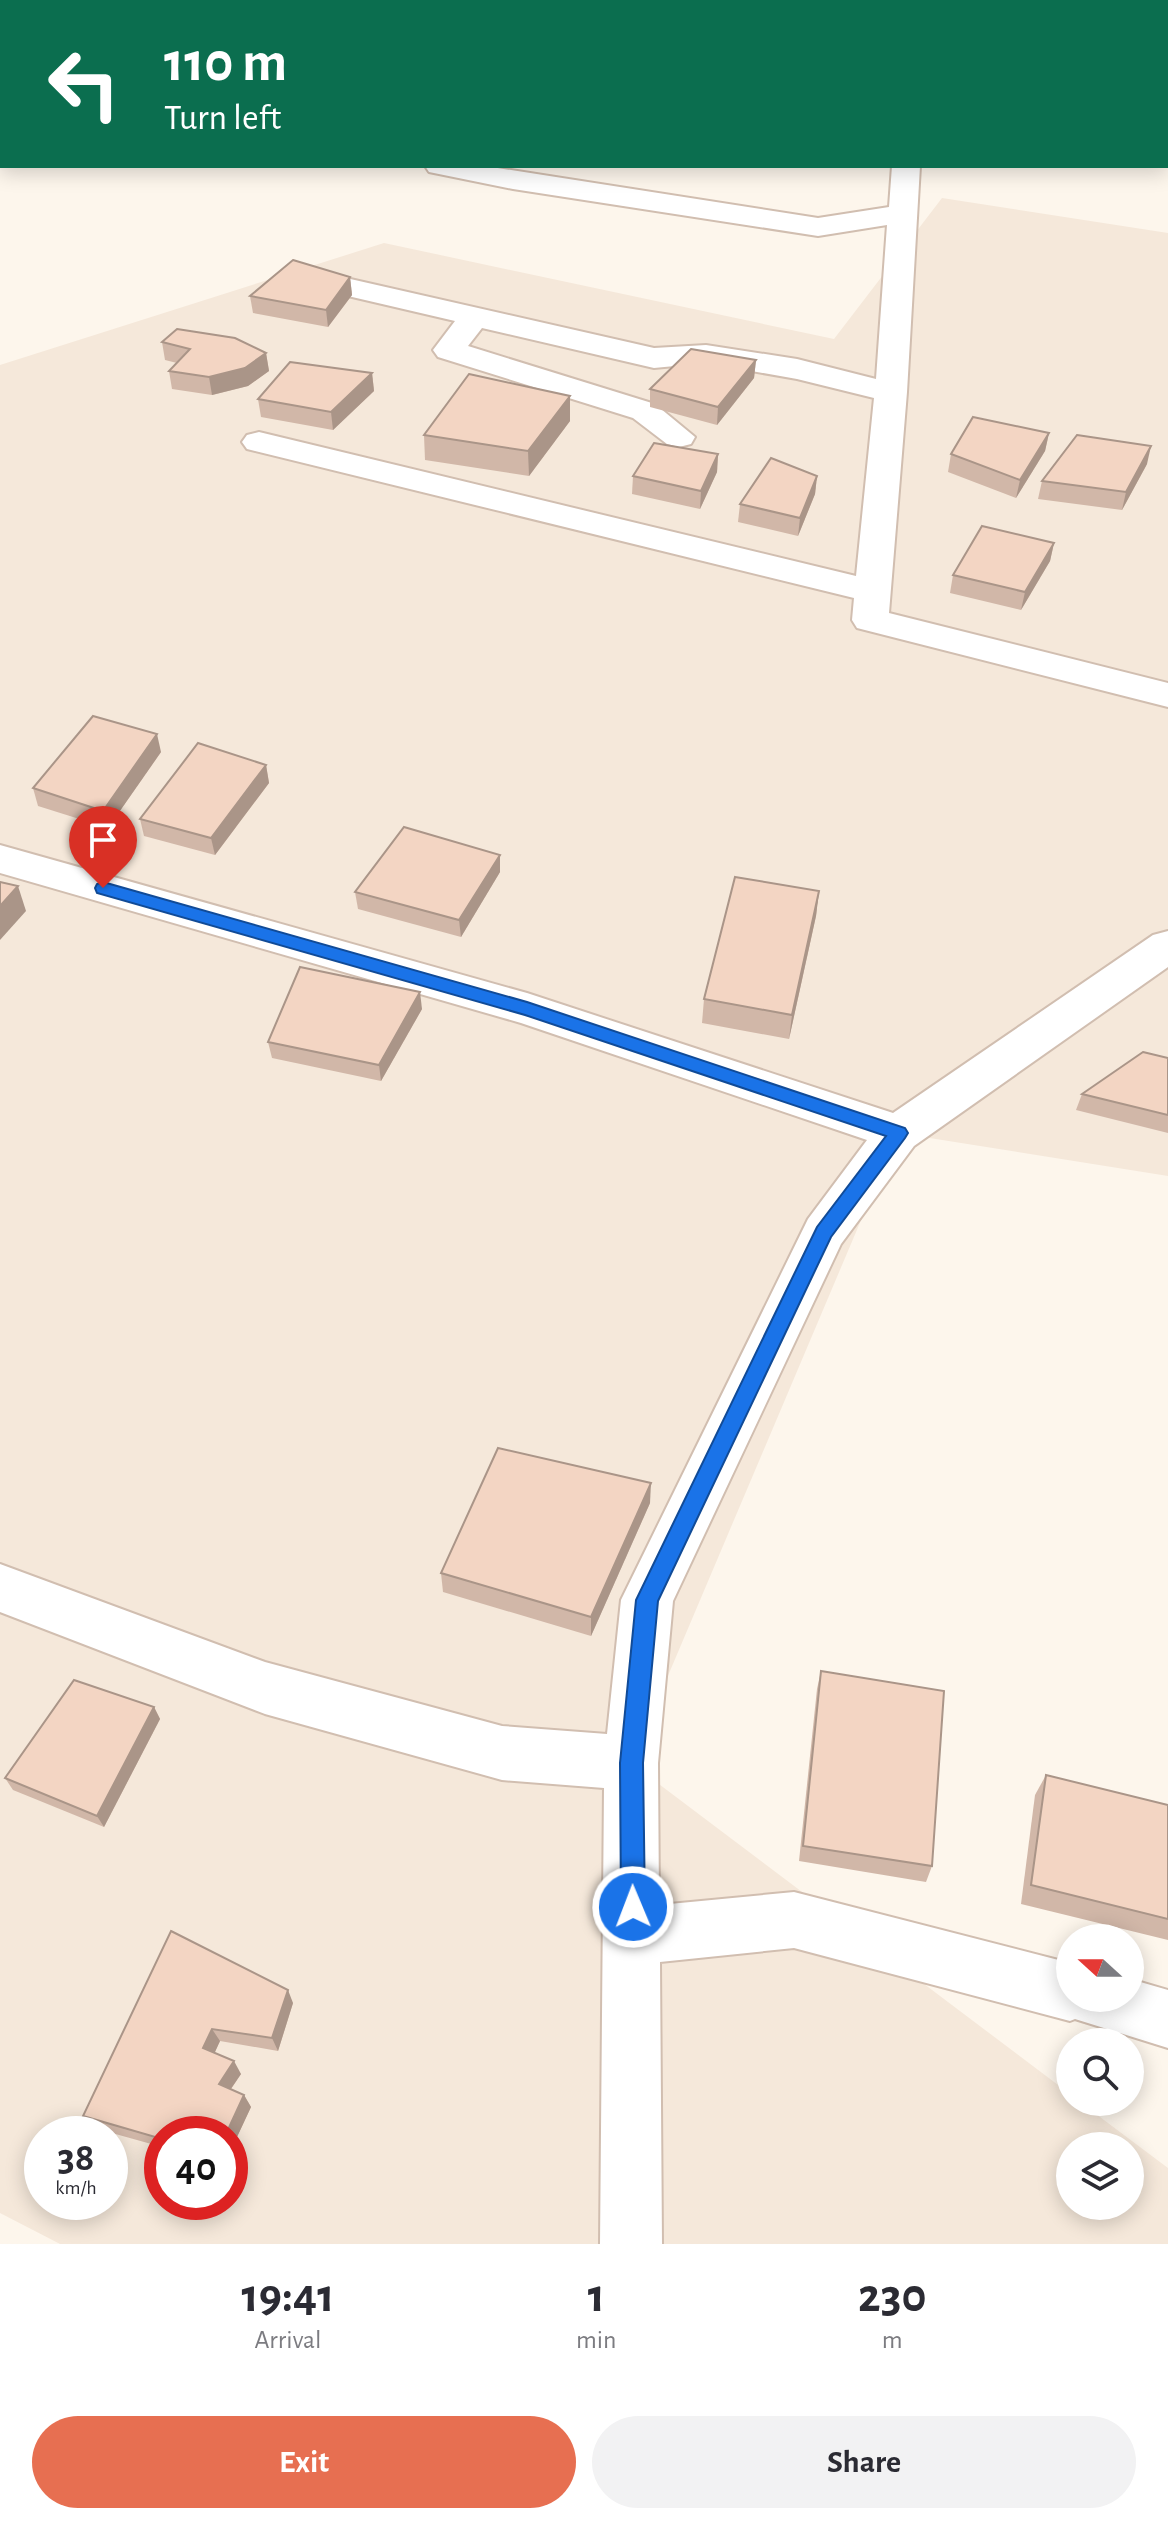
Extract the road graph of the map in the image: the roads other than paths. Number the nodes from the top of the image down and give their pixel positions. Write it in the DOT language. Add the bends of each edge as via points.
graph roads {
  1 [pos="450,168"];
  2 [pos="906,168"];
  3 [pos="902,214"];
  4 [pos="346,287"];
  5 [pos="475,316"];
  6 [pos="891,392"];
  7 [pos="679,437"];
  8 [pos="259,442"];
  9 [pos="873,591"];
  10 [pos="1168,695"];
  11 [pos="0,859"];
  12 [pos="1168,946"];
  13 [pos="898,1133"];
  14 [pos="0,1588"];
  15 [pos="631,1763"];
  16 [pos="633,1936"];
  17 [pos="1056,1988"];
  18 [pos="1143,2012"];
  19 [pos="1168,2019"];
  20 [pos="631,2244"];
  1 -- 3 [label="street" via="818,227"];
  2 -- 3 [label="street"];
  3 -- 6 [label="street"];
  4 -- 5 [label="street"];
  5 -- 6 [label="street" via="654,358 706,354"];
  5 -- 7 [label="street" via="449,350 644,411"];
  6 -- 9 [label="street"];
  8 -- 9 [label="street"];
  9 -- 10 [label="street" via="870,620"];
  11 -- 13 [label="street" via="527,1009"];
  12 -- 13 [label="street"];
  13 -- 15 [label="street" via="824,1232 647,1600"];
  14 -- 15 [label="street" via="265,1688 502,1753"];
  15 -- 16 [label="street"];
  16 -- 17 [label="street" via="794,1920"];
  16 -- 20 [label="street"];
  18 -- 19 [label="street"];
}
